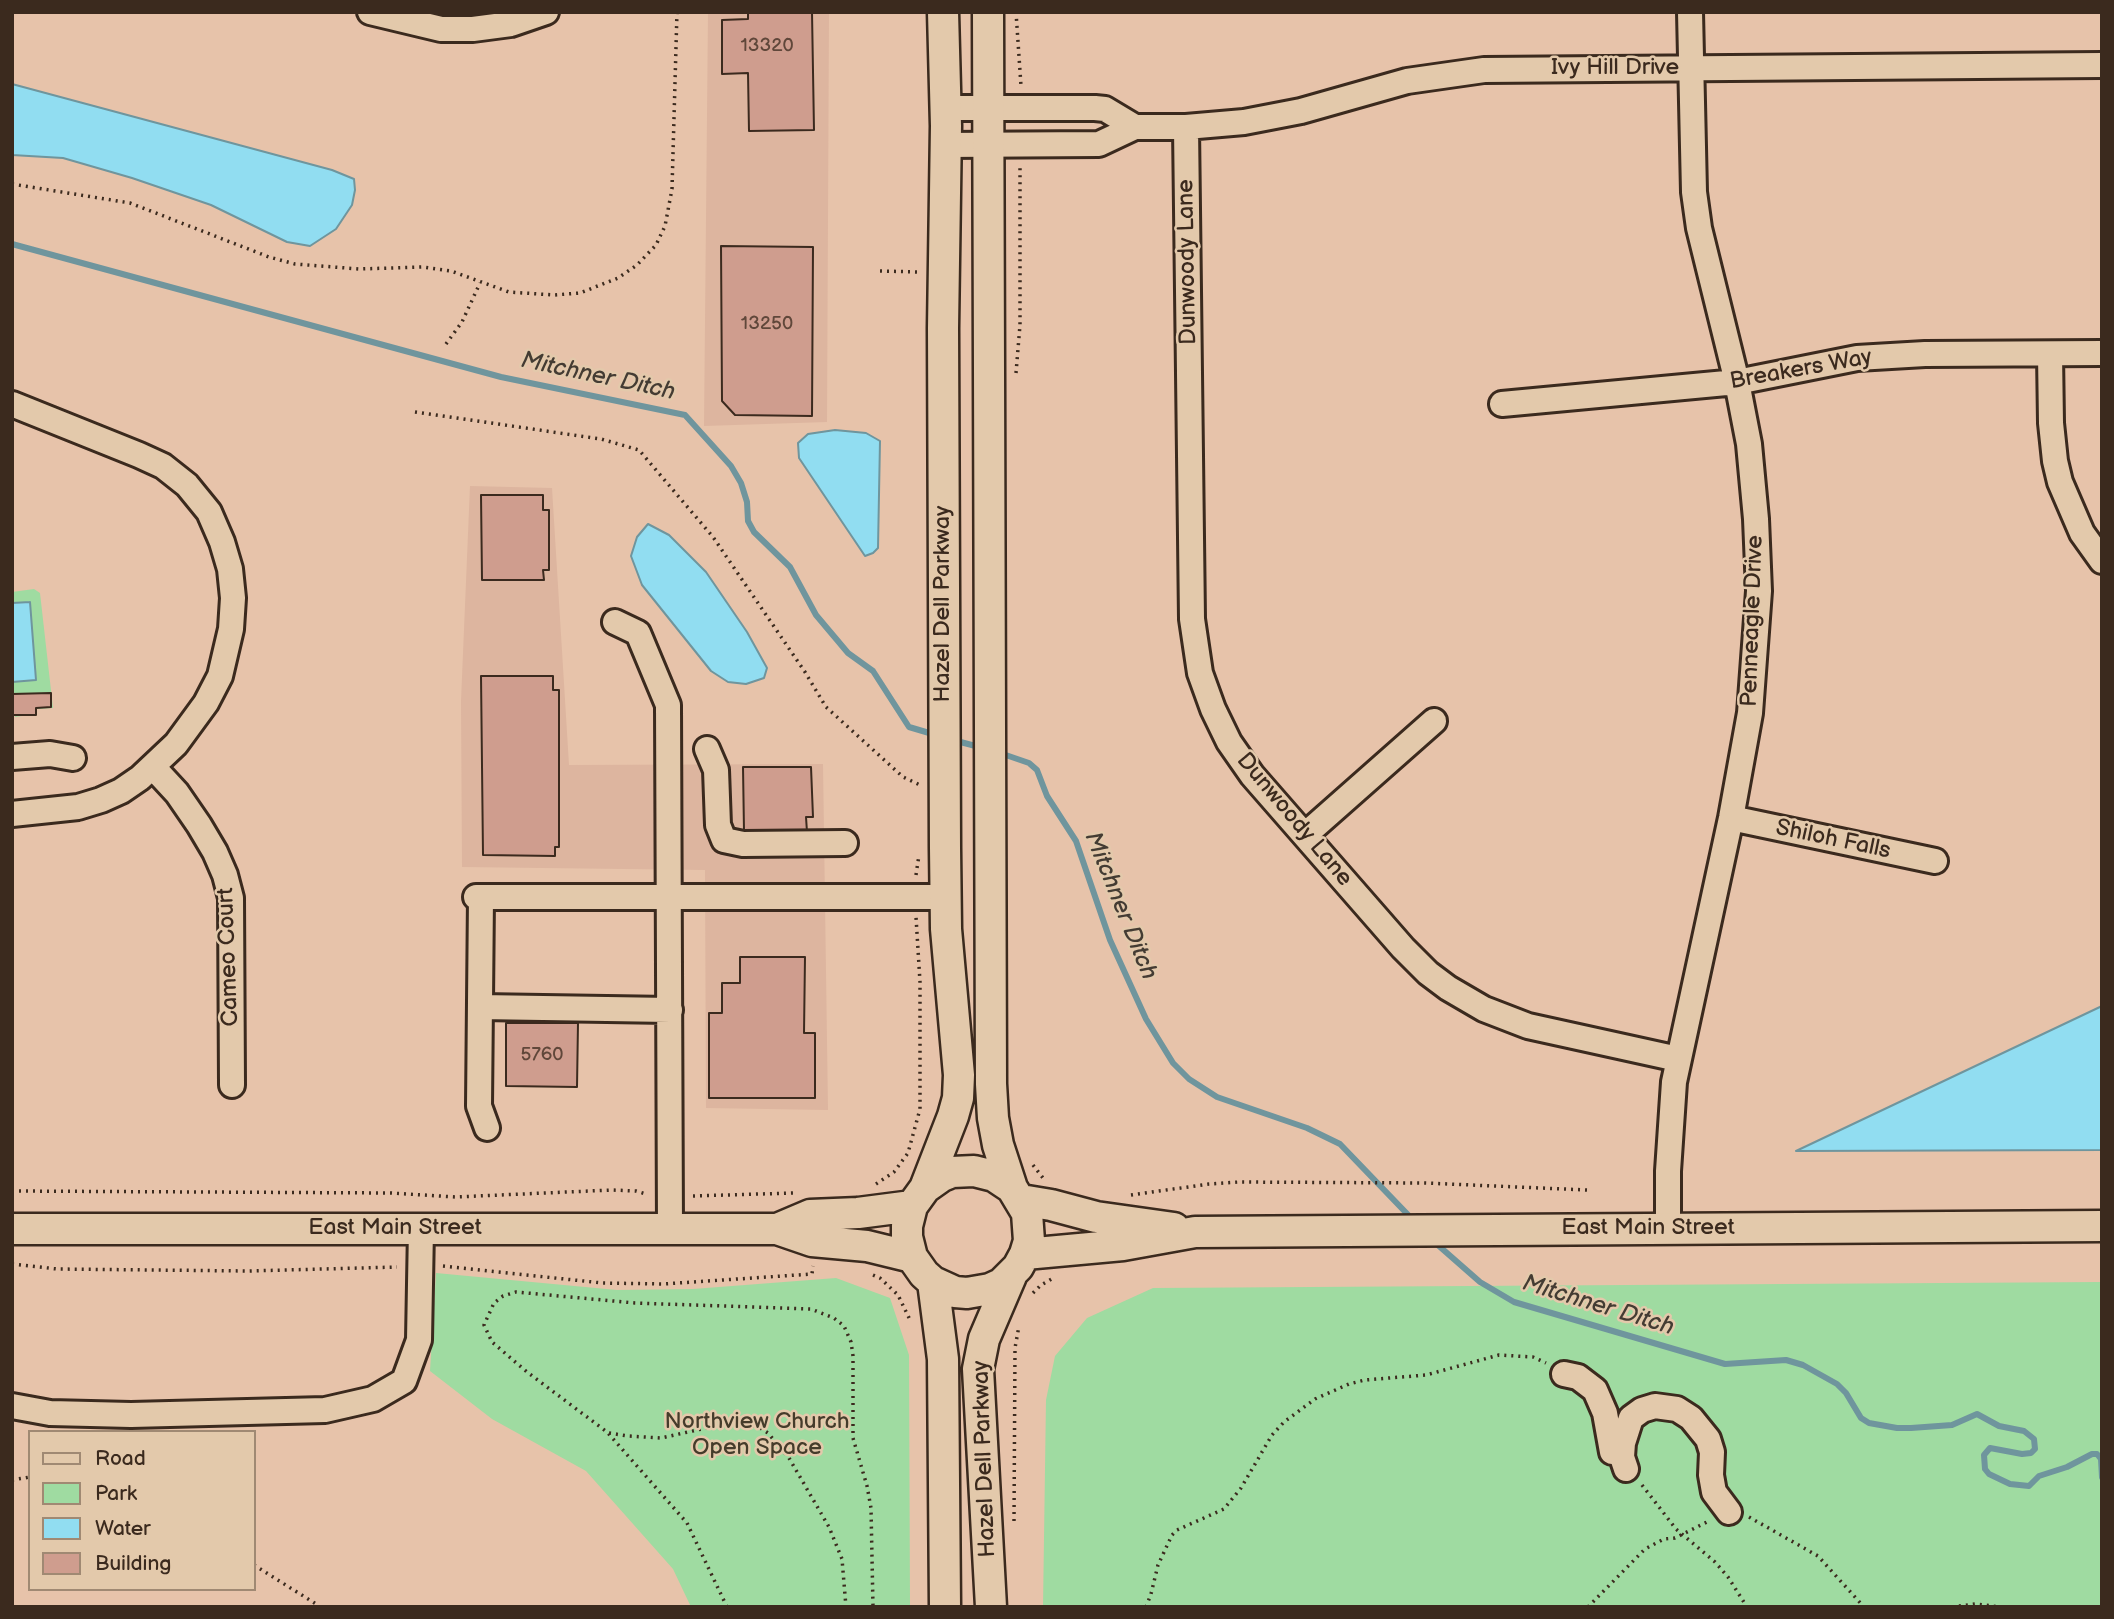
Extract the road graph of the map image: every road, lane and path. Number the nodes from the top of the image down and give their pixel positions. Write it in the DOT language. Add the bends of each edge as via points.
graph roads {
  1 [pos="370,12"];
  2 [pos="546,12"];
  3 [pos="677,12"];
  4 [pos="943,12"];
  5 [pos="988,12"];
  6 [pos="1016,12"];
  7 [pos="1690,12"];
  8 [pos="2102,65"];
  9 [pos="1691,67"];
  10 [pos="1021,80"];
  11 [pos="945,108"];
  12 [pos="989,108"];
  13 [pos="1135,127"];
  14 [pos="1186,127"];
  15 [pos="945,145"];
  16 [pos="988,146"];
  17 [pos="12,184"];
  18 [pos="880,271"];
  19 [pos="920,272"];
  20 [pos="480,282"];
  21 [pos="446,344"];
  22 [pos="2102,353"];
  23 [pos="2050,354"];
  24 [pos="1737,382"];
  25 [pos="12,404"];
  26 [pos="1502,404"];
  27 [pos="415,412"];
  28 [pos="2102,561"];
  29 [pos="615,622"];
  30 [pos="1434,722"];
  31 [pos="707,749"];
  32 [pos="12,757"];
  33 [pos="73,758"];
  34 [pos="153,767"];
  35 [pos="933,779"];
  36 [pos="12,814"];
  37 [pos="1731,818"];
  38 [pos="1305,835"];
  39 [pos="845,843"];
  40 [pos="1936,861"];
  41 [pos="945,897"];
  42 [pos="669,898"];
  43 [pos="916,926"];
  44 [pos="480,1007"];
  45 [pos="670,1010"];
  46 [pos="1678,1059"];
  47 [pos="232,1085"];
  48 [pos="487,1128"];
  49 [pos="1030,1160"];
  50 [pos="1046,1180"];
  51 [pos="873,1185"];
  52 [pos="1587,1189"];
  53 [pos="12,1191"];
  54 [pos="1016,1194"];
  55 [pos="670,1195"];
  56 [pos="800,1195"];
  57 [pos="1125,1195"];
  58 [pos="918,1197"];
  59 [pos="2102,1226"];
  60 [pos="421,1228"];
  61 [pos="1668,1228"];
  62 [pos="12,1229"];
  63 [pos="670,1229"];
  64 [pos="777,1229"];
  65 [pos="1195,1232"];
  66 [pos="912,1257"];
  67 [pos="864,1271"];
  68 [pos="1060,1275"];
  69 [pos="1022,1276"];
  70 [pos="933,1282"];
  71 [pos="1020,1321"];
  72 [pos="913,1328"];
  73 [pos="1564,1374"];
  74 [pos="12,1406"];
  75 [pos="607,1432"];
  76 [pos="1619,1460"];
  77 [pos="1729,1512"];
  78 [pos="1014,1525"];
  79 [pos="1682,1534"];
  80 [pos="256,1566"];
  81 [pos="316,1604"];
  82 [pos="727,1607"];
  83 [pos="846,1607"];
  84 [pos="873,1607"];
  85 [pos="945,1607"];
  86 [pos="991,1607"];
  87 [pos="1146,1607"];
  88 [pos="1588,1607"];
  89 [pos="1747,1607"];
  90 [pos="1864,1607"];
  91 [pos="1952,1607"];
  92 [pos="2001,1607"];
  1 -- 2 [label="street" via="441,29 473,29 511,24"];
  3 -- 20 [label="path" via="672,189 656,245 618,278 580,293 529,295"];
  4 -- 11 [label="main road, Hazel Dell Parkway"];
  5 -- 12 [label="main road, Hazel Dell Parkway"];
  6 -- 10 [label="path"];
  7 -- 9 [label="street, Penneagle Drive"];
  8 -- 9 [label="street, Ivy Hill Drive"];
  9 -- 14 [label="street, Ivy Hill Drive" via="1458,72 1271,117"];
  9 -- 24 [label="street, Penneagle Drive" via="1696,210"];
  11 -- 12 [label="street"];
  11 -- 15 [label="main road, Hazel Dell Parkway"];
  12 -- 13 [label="street" via="1105,109"];
  12 -- 16 [label="main road, Hazel Dell Parkway"];
  13 -- 14 [label="street, Ivy Hill Drive"];
  13 -- 16 [label="street, Ivy Hill Drive" via="1098,144"];
  14 -- 38 [label="street, Dunwoody Lane" via="1196,658 1229,742"];
  15 -- 16 [label="street, Ivy Hill Drive"];
  15 -- 35 [label="main road, Hazel Dell Parkway" via="943,708"];
  16 -- 54 [label="main road, Hazel Dell Parkway" via="993,1118"];
  17 -- 20 [label="path" via="130,203 295,264 422,267 452,271"];
  18 -- 19 [label="path"];
  20 -- 21 [label="path"];
  22 -- 23 [label="street, Breakers Way"];
  23 -- 24 [label="street, Breakers Way" via="1857,358"];
  23 -- 28 [label="street" via="2051,423 2060,482 2082,533"];
  24 -- 26 [label="street, Breakers Way"];
  24 -- 37 [label="street, Penneagle Drive" via="1752,469 1759,591 1754,691"];
  25 -- 34 [label="street" via="163,466 187,485 209,512 222,542 233,598 220,676 176,744"];
  27 -- 35 [label="path" via="601,439 639,450 713,537 826,707 903,777 917,785"];
  29 -- 42 [label="street" via="638,633 668,705"];
  30 -- 38 [label="street"];
  31 -- 39 [label="street" via="716,770 718,825 724,840 743,844"];
  32 -- 33 [label="street" via="50,754"];
  34 -- 36 [label="street" via="101,800"];
  34 -- 47 [label="street, Cameo Court" via="199,825 215,852 231,898"];
  35 -- 41 [label="main road, Hazel Dell Parkway"];
  37 -- 40 [label="street, Shiloh Falls"];
  37 -- 46 [label="street, Penneagle Drive"];
  38 -- 46 [label="street, Dunwoody Lane" via="1414,960 1466,999 1528,1026"];
  41 -- 42 [label="street"];
  41 -- 58 [label="main road, Hazel Dell Parkway" via="958,1098"];
  42 -- 44 [label="street" via="479,897"];
  42 -- 45 [label="street"];
  43 -- 51 [label="path" via="920,1109 908,1153 888,1177"];
  44 -- 45 [label="street"];
  44 -- 48 [label="street" via="479,1107"];
  45 -- 55 [label="street"];
  46 -- 61 [label="street, Penneagle Drive" via="1672,1094"];
  49 -- 50 [label="path"];
  52 -- 57 [label="path" via="1331,1182 1209,1184"];
  53 -- 55 [label="path" via="455,1197 625,1190"];
  54 -- 58 [label="main road" via="994,1176 963,1171 942,1176"];
  54 -- 65 [label="main road, East Main Street" via="1096,1217"];
  54 -- 69 [label="main road" via="1030,1226"];
  55 -- 56 [label="path"];
  55 -- 63 [label="street"];
  58 -- 64 [label="main road, East Main Street" via="858,1213 810,1216"];
  58 -- 66 [label="main road" via="907,1226"];
  59 -- 61 [label="main road, East Main Street"];
  60 -- 62 [label="main road, East Main Street"];
  60 -- 63 [label="main road, East Main Street"];
  60 -- 74 [label="street" via="419,1340 404,1381 373,1399 325,1410 131,1415 50,1413"];
  61 -- 65 [label="main road, East Main Street"];
  63 -- 64 [label="main road, East Main Street"];
  64 -- 66 [label="main road, East Main Street" via="811,1241 867,1246"];
  65 -- 69 [label="main road, East Main Street" via="1123,1245"];
  66 -- 70 [label="main road"];
  67 -- 72 [label="path" via="880,1278 898,1295"];
  68 -- 69 [label="path" via="1041,1285"];
  69 -- 70 [label="main road" via="967,1293"];
  69 -- 86 [label="main road, Hazel Dell Parkway" via="984,1339 978,1369"];
  70 -- 85 [label="main road, Hazel Dell Parkway" via="943,1359"];
  71 -- 78 [label="path" via="1015,1348"];
  73 -- 76 [label="street" via="1578,1377 1595,1390"];
  73 -- 87 [label="path" via="1533,1357 1499,1355 1426,1375 1365,1380 1315,1399 1272,1435 1224,1509 1172,1535"];
  75 -- 82 [label="path" via="687,1523"];
  75 -- 83 [label="path" via="661,1438 733,1422 768,1433 805,1482 836,1542"];
  75 -- 84 [label="path" via="492,1342 484,1325 494,1303 516,1292 635,1303 811,1310 834,1318 844,1326 853,1356 852,1427 871,1508"];
  76 -- 77 [label="street" via="1631,1418 1655,1406 1677,1409 1708,1439 1714,1492"];
  76 -- 79 [label="path"];
  77 -- 79 [label="path"];
  77 -- 90 [label="path" via="1752,1518 1818,1556"];
  79 -- 88 [label="path" via="1645,1549"];
  79 -- 89 [label="path" via="1715,1562"];
  80 -- 81 [label="path"];
  91 -- 92 [label="path"];
}
